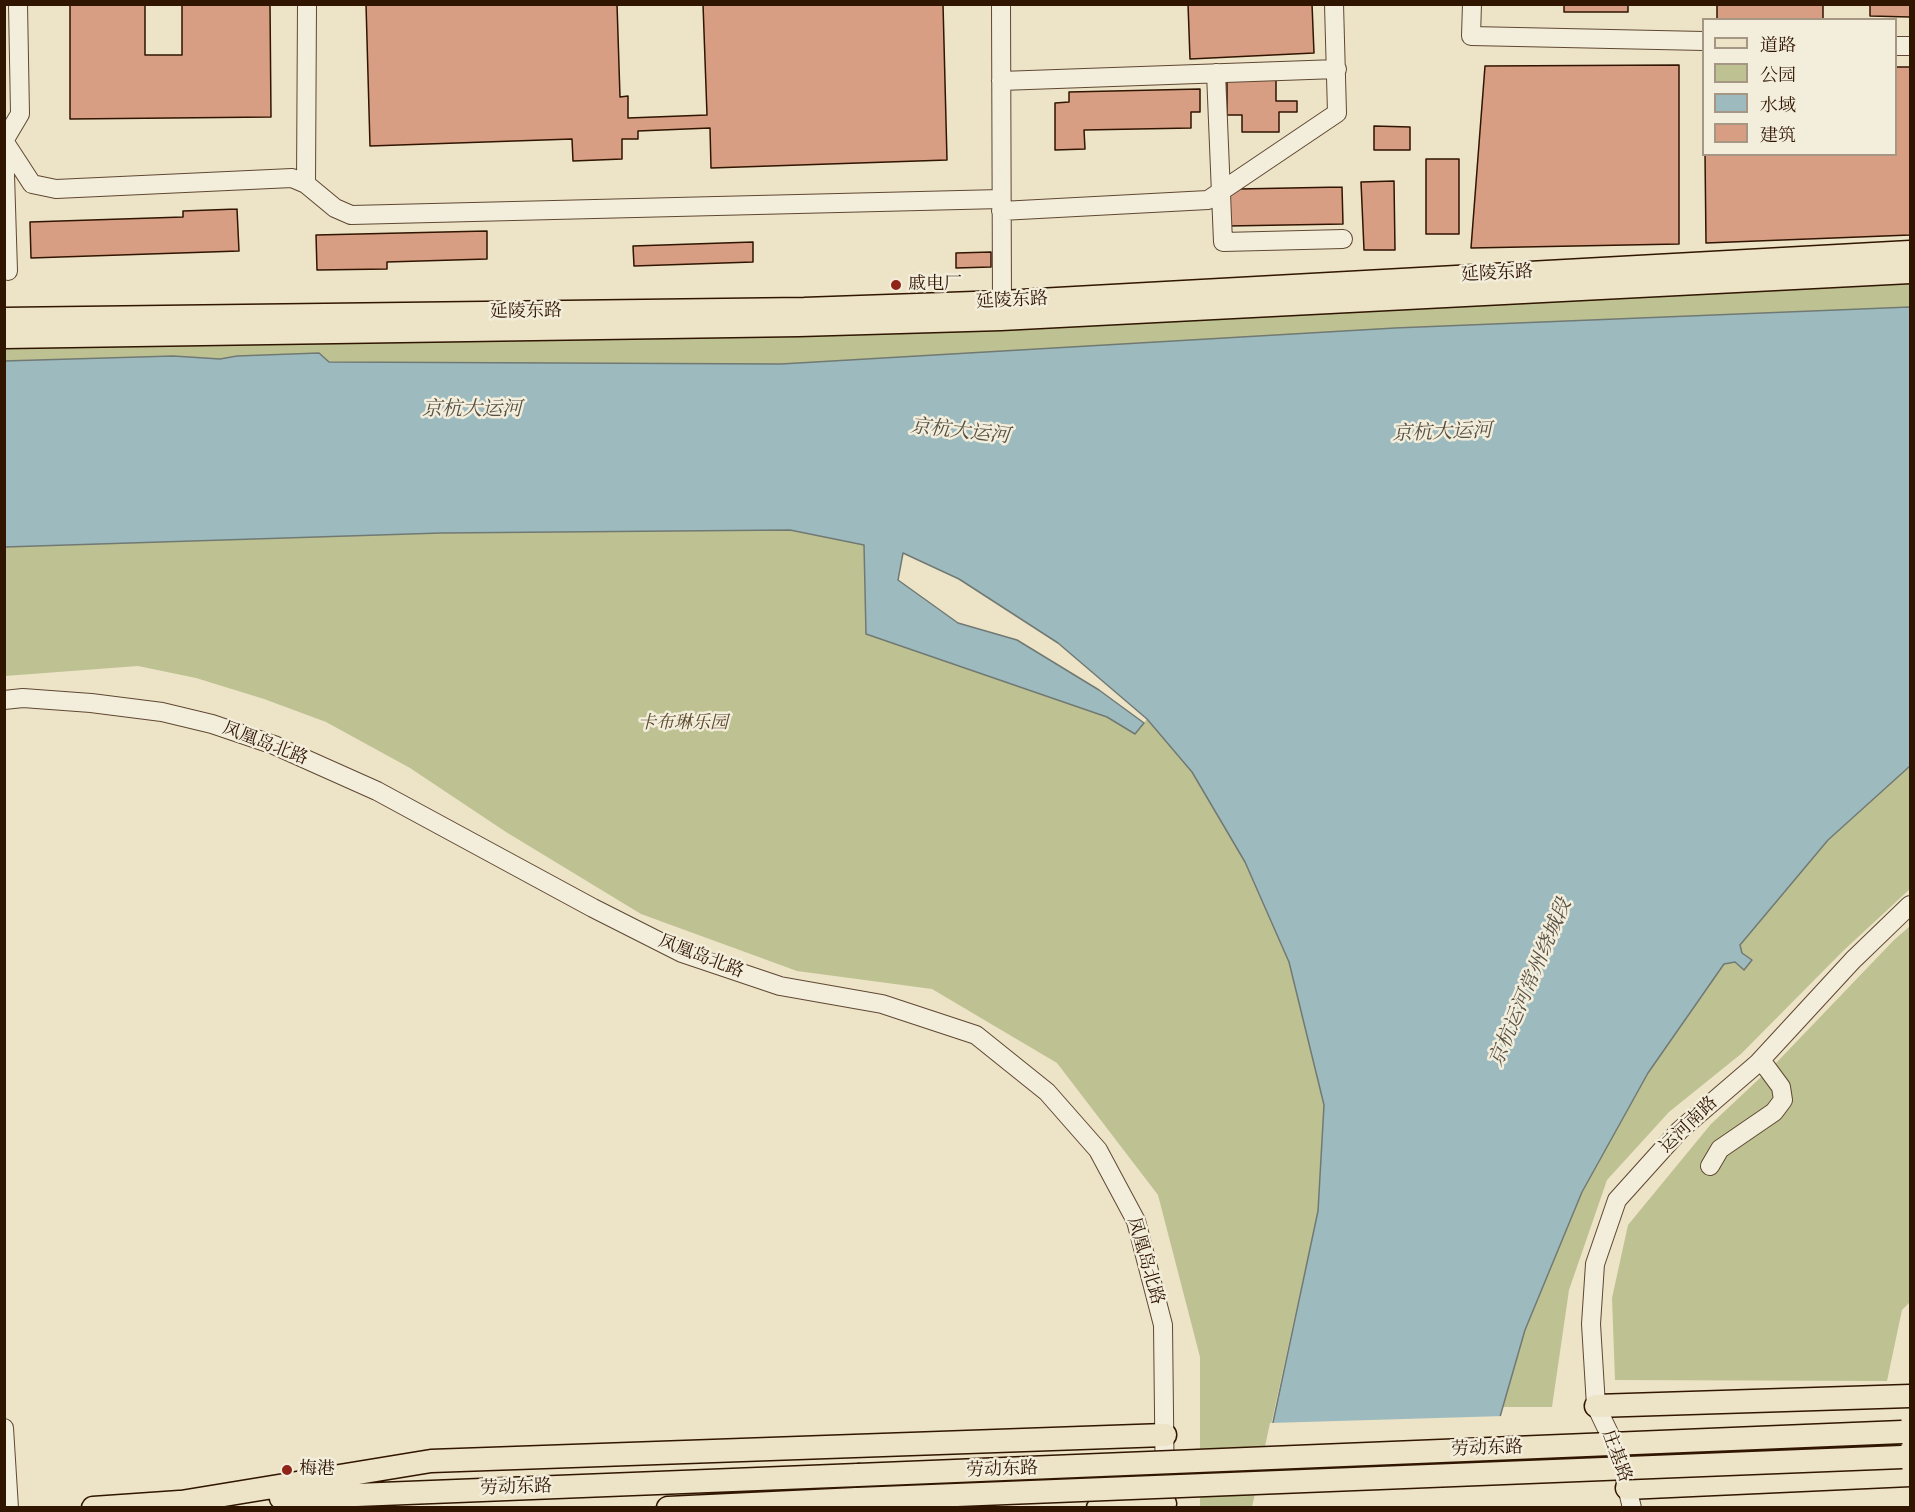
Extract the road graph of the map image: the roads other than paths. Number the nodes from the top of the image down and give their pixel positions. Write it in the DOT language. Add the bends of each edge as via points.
graph roads {
  1 [pos="18,4"];
  2 [pos="307,4"];
  3 [pos="1001,4"];
  4 [pos="1334,4"];
  5 [pos="1472,4"];
  6 [pos="1702,41"];
  7 [pos="1337,69"];
  8 [pos="1216,73"];
  9 [pos="1001,81"];
  10 [pos="4,142"];
  11 [pos="306,184"];
  12 [pos="1221,192"];
  13 [pos="1001,205"];
  14 [pos="1343,239"];
  15 [pos="1911,252"];
  16 [pos="8,271"];
  17 [pos="1911,272"];
  18 [pos="1002,302"];
  19 [pos="4,320"];
  20 [pos="4,337"];
  21 [pos="4,700"];
  22 [pos="1911,905"];
  23 [pos="1761,1060"];
  24 [pos="1710,1166"];
  25 [pos="1911,1396"];
  26 [pos="1596,1406"];
  27 [pos="4,1428"];
  28 [pos="1906,1432"];
  29 [pos="1166,1435"];
  30 [pos="1908,1463"];
  31 [pos="1630,1498"];
  32 [pos="181,1502"];
  33 [pos="1165,1506"];
  34 [pos="9,1508"];
  35 [pos="93,1508"];
  36 [pos="668,1508"];
  37 [pos="1098,1508"];
  1 -- 11 [label="street" via="20,114 4,141 32,184 56,189 292,178"];
  2 -- 11 [label="street"];
  3 -- 9 [label="street"];
  4 -- 7 [label="street"];
  5 -- 6 [label="street" via="1471,36"];
  7 -- 8 [label="street"];
  7 -- 12 [label="street" via="1337,113"];
  8 -- 9 [label="street"];
  8 -- 12 [label="street"];
  9 -- 13 [label="street"];
  10 -- 16 [label="street"];
  11 -- 13 [label="street" via="335,208 351,214"];
  12 -- 13 [label="street" via="1208,200"];
  12 -- 14 [label="street" via="1223,242"];
  13 -- 18 [label="street"];
  15 -- 18 [label="main road, 延陵东路"];
  17 -- 20 [label="main road, 延陵东路" via="1001,319"];
  18 -- 19 [label="main road, 延陵东路"];
  21 -- 29 [label="street, 凤凰岛北路" via="91,703 162,712 273,745 377,791 682,953 780,986 882,1004 976,1035 1047,1092 1098,1150 1136,1221 1163,1325"];
  22 -- 23 [label="street, 运河南路" via="1853,960"];
  23 -- 24 [label="street" via="1781,1087 1783,1100 1774,1112 1720,1149"];
  23 -- 26 [label="street, 运河南路" via="1680,1130 1617,1200 1595,1264 1591,1324"];
  25 -- 26 [label="main road"];
  26 -- 31 [label="street, 庄基路" via="1619,1454"];
  27 -- 34 [label="street"];
  28 -- 32 [label="main road, 劳动东路, bridge"];
  29 -- 32 [label="main road" via="431,1461"];
  29 -- 33 [label="street, 凤凰岛北路"];
  30 -- 31 [label="main road"];
  30 -- 36 [label="main road, 劳动东路, bridge"];
  32 -- 35 [label="main road, 劳动东路"];
  33 -- 37 [label="main road"];
}
